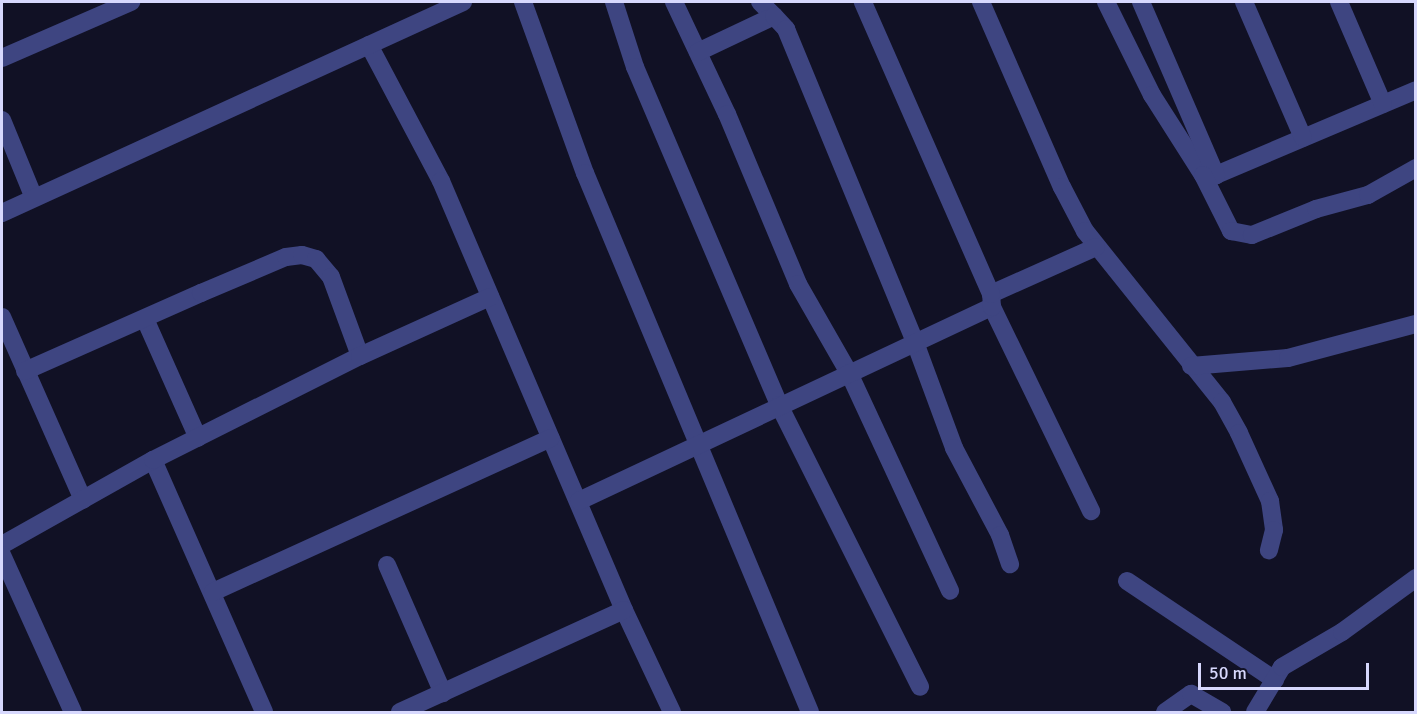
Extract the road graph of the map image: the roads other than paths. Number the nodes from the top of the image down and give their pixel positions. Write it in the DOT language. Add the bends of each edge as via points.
graph roads {
  1 [pos="131,2"];
  2 [pos="463,2"];
  3 [pos="523,2"];
  4 [pos="614,2"];
  5 [pos="674,2"];
  6 [pos="760,2"];
  7 [pos="863,2"];
  8 [pos="981,2"];
  9 [pos="1106,2"];
  10 [pos="1141,2"];
  11 [pos="1244,2"];
  12 [pos="1339,2"];
  13 [pos="97,8"];
  14 [pos="774,16"];
  15 [pos="369,45"];
  16 [pos="698,52"];
  17 [pos="2,58"];
  18 [pos="1416,90"];
  19 [pos="1383,104"];
  20 [pos="2,120"];
  21 [pos="1303,138"];
  22 [pos="1416,168"];
  23 [pos="1209,175"];
  24 [pos="34,198"];
  25 [pos="2,213"];
  26 [pos="1096,247"];
  27 [pos="490,297"];
  28 [pos="992,300"];
  29 [pos="2,317"];
  30 [pos="144,319"];
  31 [pos="1416,324"];
  32 [pos="916,345"];
  33 [pos="360,356"];
  34 [pos="1191,366"];
  35 [pos="26,370"];
  36 [pos="849,373"];
  37 [pos="779,405"];
  38 [pos="198,438"];
  39 [pos="551,438"];
  40 [pos="700,443"];
  41 [pos="153,460"];
  42 [pos="83,500"];
  43 [pos="579,501"];
  44 [pos="1091,511"];
  45 [pos="2,545"];
  46 [pos="1269,549"];
  47 [pos="2,555"];
  48 [pos="1010,564"];
  49 [pos="387,565"];
  50 [pos="1416,578"];
  51 [pos="1127,581"];
  52 [pos="950,591"];
  53 [pos="213,592"];
  54 [pos="624,610"];
  55 [pos="1275,680"];
  56 [pos="920,687"];
  57 [pos="443,693"];
  58 [pos="73,712"];
  59 [pos="264,712"];
  60 [pos="400,712"];
  61 [pos="672,712"];
  62 [pos="810,712"];
  63 [pos="1165,712"];
  64 [pos="1222,712"];
  65 [pos="1255,712"];
  1 -- 13 [label="street"];
  2 -- 15 [label="street"];
  3 -- 40 [label="street" via="585,173"];
  4 -- 37 [label="street" via="635,67"];
  5 -- 16 [label="street"];
  6 -- 14 [label="street"];
  7 -- 28 [label="street"];
  8 -- 26 [label="street" via="1062,187"];
  9 -- 23 [label="street" via="1152,95"];
  10 -- 23 [label="street"];
  11 -- 21 [label="street"];
  12 -- 19 [label="street"];
  13 -- 17 [label="street"];
  14 -- 16 [label="street"];
  14 -- 32 [label="street" via="786,29"];
  15 -- 24 [label="street"];
  15 -- 27 [label="street" via="441,181"];
  16 -- 36 [label="street" via="798,284"];
  18 -- 19 [label="street"];
  19 -- 21 [label="street"];
  20 -- 24 [label="street"];
  21 -- 23 [label="street"];
  22 -- 23 [label="street" via="1368,195 1316,209 1252,235 1231,231"];
  24 -- 25 [label="street"];
  26 -- 28 [label="street"];
  26 -- 34 [label="street"];
  27 -- 33 [label="street"];
  27 -- 39 [label="street"];
  28 -- 32 [label="street"];
  28 -- 44 [label="street"];
  29 -- 35 [label="street"];
  30 -- 33 [label="street" via="286,257 302,255 316,259 331,277"];
  30 -- 35 [label="street"];
  30 -- 38 [label="street"];
  31 -- 34 [label="street" via="1288,358"];
  32 -- 36 [label="street"];
  32 -- 48 [label="street" via="954,448 1000,535"];
  33 -- 38 [label="street"];
  34 -- 46 [label="street" via="1222,402 1270,501 1274,530"];
  35 -- 42 [label="street"];
  36 -- 37 [label="street"];
  36 -- 52 [label="street"];
  37 -- 40 [label="street"];
  37 -- 56 [label="street"];
  38 -- 41 [label="street"];
  39 -- 43 [label="street"];
  39 -- 53 [label="street"];
  40 -- 43 [label="street"];
  40 -- 62 [label="street"];
  41 -- 42 [label="street"];
  41 -- 53 [label="street"];
  42 -- 45 [label="street"];
  43 -- 54 [label="street"];
  47 -- 58 [label="street"];
  49 -- 57 [label="street"];
  50 -- 55 [label="street" via="1342,632 1282,667"];
  51 -- 55 [label="street"];
  53 -- 59 [label="street"];
  54 -- 57 [label="street"];
  54 -- 61 [label="street"];
  55 -- 65 [label="street"];
  57 -- 60 [label="street"];
  63 -- 64 [label="street" via="1191,694"];
}
